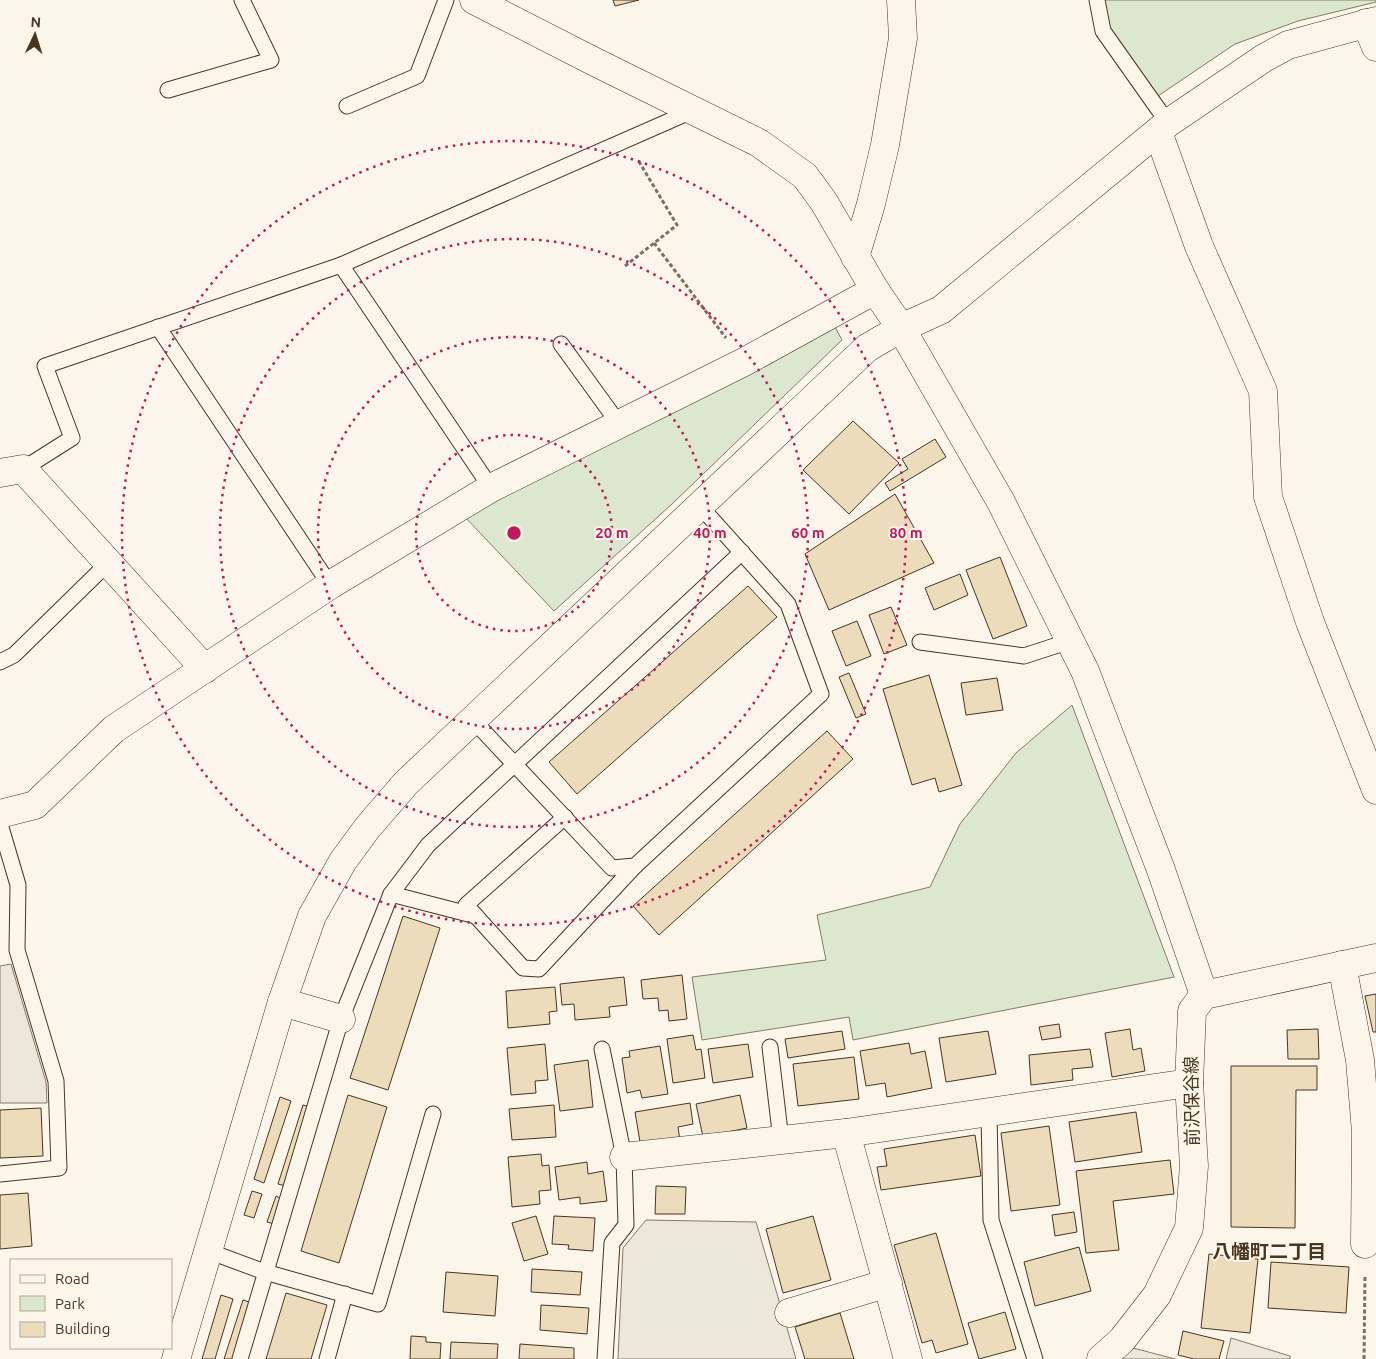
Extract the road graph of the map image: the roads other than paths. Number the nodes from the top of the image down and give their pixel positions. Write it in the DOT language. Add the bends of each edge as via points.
graph roads {
  1 [pos="242,0"];
  2 [pos="446,0"];
  3 [pos="474,0"];
  4 [pos="901,0"];
  5 [pos="1097,0"];
  6 [pos="1373,31"];
  7 [pos="168,90"];
  8 [pos="347,106"];
  9 [pos="692,111"];
  10 [pos="1163,128"];
  11 [pos="855,257"];
  12 [pos="341,265"];
  13 [pos="875,290"];
  14 [pos="158,327"];
  15 [pos="900,328"];
  16 [pos="561,344"];
  17 [pos="618,424"];
  18 [pos="11,471"];
  19 [pos="491,488"];
  20 [pos="700,506"];
  21 [pos="742,552"];
  22 [pos="108,563"];
  23 [pos="330,585"];
  24 [pos="1070,641"];
  25 [pos="920,642"];
  26 [pos="0,662"];
  27 [pos="205,669"];
  28 [pos="472,720"];
  29 [pos="515,764"];
  30 [pos="1376,790"];
  31 [pos="0,814"];
  32 [pos="565,818"];
  33 [pos="0,824"];
  34 [pos="635,866"];
  35 [pos="391,894"];
  36 [pos="476,916"];
  37 [pos="1376,958"];
  38 [pos="1342,965"];
  39 [pos="1204,994"];
  40 [pos="282,1002"];
  41 [pos="341,1019"];
  42 [pos="770,1047"];
  43 [pos="602,1049"];
  44 [pos="1189,1083"];
  45 [pos="989,1112"];
  46 [pos="433,1114"];
  47 [pos="846,1134"];
  48 [pos="781,1140"];
  49 [pos="624,1157"];
  50 [pos="0,1174"];
  51 [pos="1365,1244"];
  52 [pos="208,1251"];
  53 [pos="265,1272"];
  54 [pos="888,1284"];
  55 [pos="346,1294"];
  56 [pos="790,1313"];
  57 [pos="176,1359"];
  58 [pos="240,1359"];
  59 [pos="327,1359"];
  60 [pos="605,1359"];
  61 [pos="908,1359"];
  62 [pos="1035,1359"];
  63 [pos="1101,1359"];
  1 -- 7 [label="lane" via="271,60"];
  2 -- 8 [label="lane" via="417,76"];
  3 -- 9 [label="street"];
  4 -- 11 [label="street" via="903,38 885,145 872,204"];
  5 -- 10 [label="lane" via="1103,31"];
  6 -- 10 [label="street" via="1288,45"];
  9 -- 11 [label="street" via="759,143 805,176 824,202"];
  9 -- 12 [label="lane"];
  10 -- 15 [label="street" via="941,310"];
  10 -- 30 [label="street" via="1199,246 1263,391 1268,497 1310,622"];
  11 -- 13 [label="street"];
  12 -- 14 [label="lane"];
  12 -- 19 [label="lane"];
  13 -- 15 [label="street"];
  13 -- 17 [label="street" via="744,362"];
  14 -- 18 [label="lane" via="45,366 72,438"];
  14 -- 23 [label="lane"];
  15 -- 20 [label="street" via="867,348"];
  15 -- 24 [label="street" via="1001,502"];
  16 -- 17 [label="lane"];
  17 -- 19 [label="street"];
  18 -- 22 [label="street"];
  19 -- 23 [label="street"];
  20 -- 21 [label="lane"];
  20 -- 28 [label="street"];
  21 -- 29 [label="lane"];
  21 -- 34 [label="lane" via="788,604 821,694"];
  22 -- 26 [label="lane" via="14,655"];
  22 -- 27 [label="street"];
  23 -- 27 [label="street"];
  24 -- 25 [label="lane" via="1024,656"];
  24 -- 39 [label="street" via="1085,671 1161,870"];
  27 -- 31 [label="street" via="114,729 35,805"];
  28 -- 29 [label="lane"];
  28 -- 40 [label="street" via="406,783 343,861 312,916"];
  29 -- 32 [label="lane"];
  29 -- 35 [label="lane" via="428,845"];
  32 -- 34 [label="lane" via="612,868"];
  32 -- 36 [label="lane" via="466,905"];
  33 -- 50 [label="lane" via="18,886 17,950 56,1081 59,1168"];
  34 -- 36 [label="lane" via="539,969 523,968"];
  35 -- 36 [label="lane"];
  35 -- 41 [label="lane"];
  37 -- 38 [label="street"];
  38 -- 39 [label="street"];
  38 -- 51 [label="street" via="1360,1060 1366,1132"];
  39 -- 44 [label="street, 前沢保谷線" via="1192,1011"];
  40 -- 41 [label="street"];
  40 -- 52 [label="street"];
  41 -- 53 [label="lane"];
  42 -- 48 [label="lane"];
  43 -- 49 [label="lane"];
  44 -- 45 [label="street"];
  44 -- 63 [label="street, 前沢保谷線" via="1194,1166 1189,1228 1158,1295 1122,1340"];
  45 -- 47 [label="street"];
  45 -- 62 [label="lane" via="991,1220"];
  46 -- 55 [label="lane" via="378,1304"];
  47 -- 48 [label="street"];
  47 -- 54 [label="street"];
  48 -- 49 [label="street"];
  49 -- 60 [label="lane" via="626,1225 612,1244"];
  52 -- 53 [label="lane"];
  52 -- 57 [label="street"];
  53 -- 55 [label="lane"];
  53 -- 58 [label="lane"];
  54 -- 56 [label="street"];
  54 -- 61 [label="street"];
  55 -- 59 [label="lane"];
}
